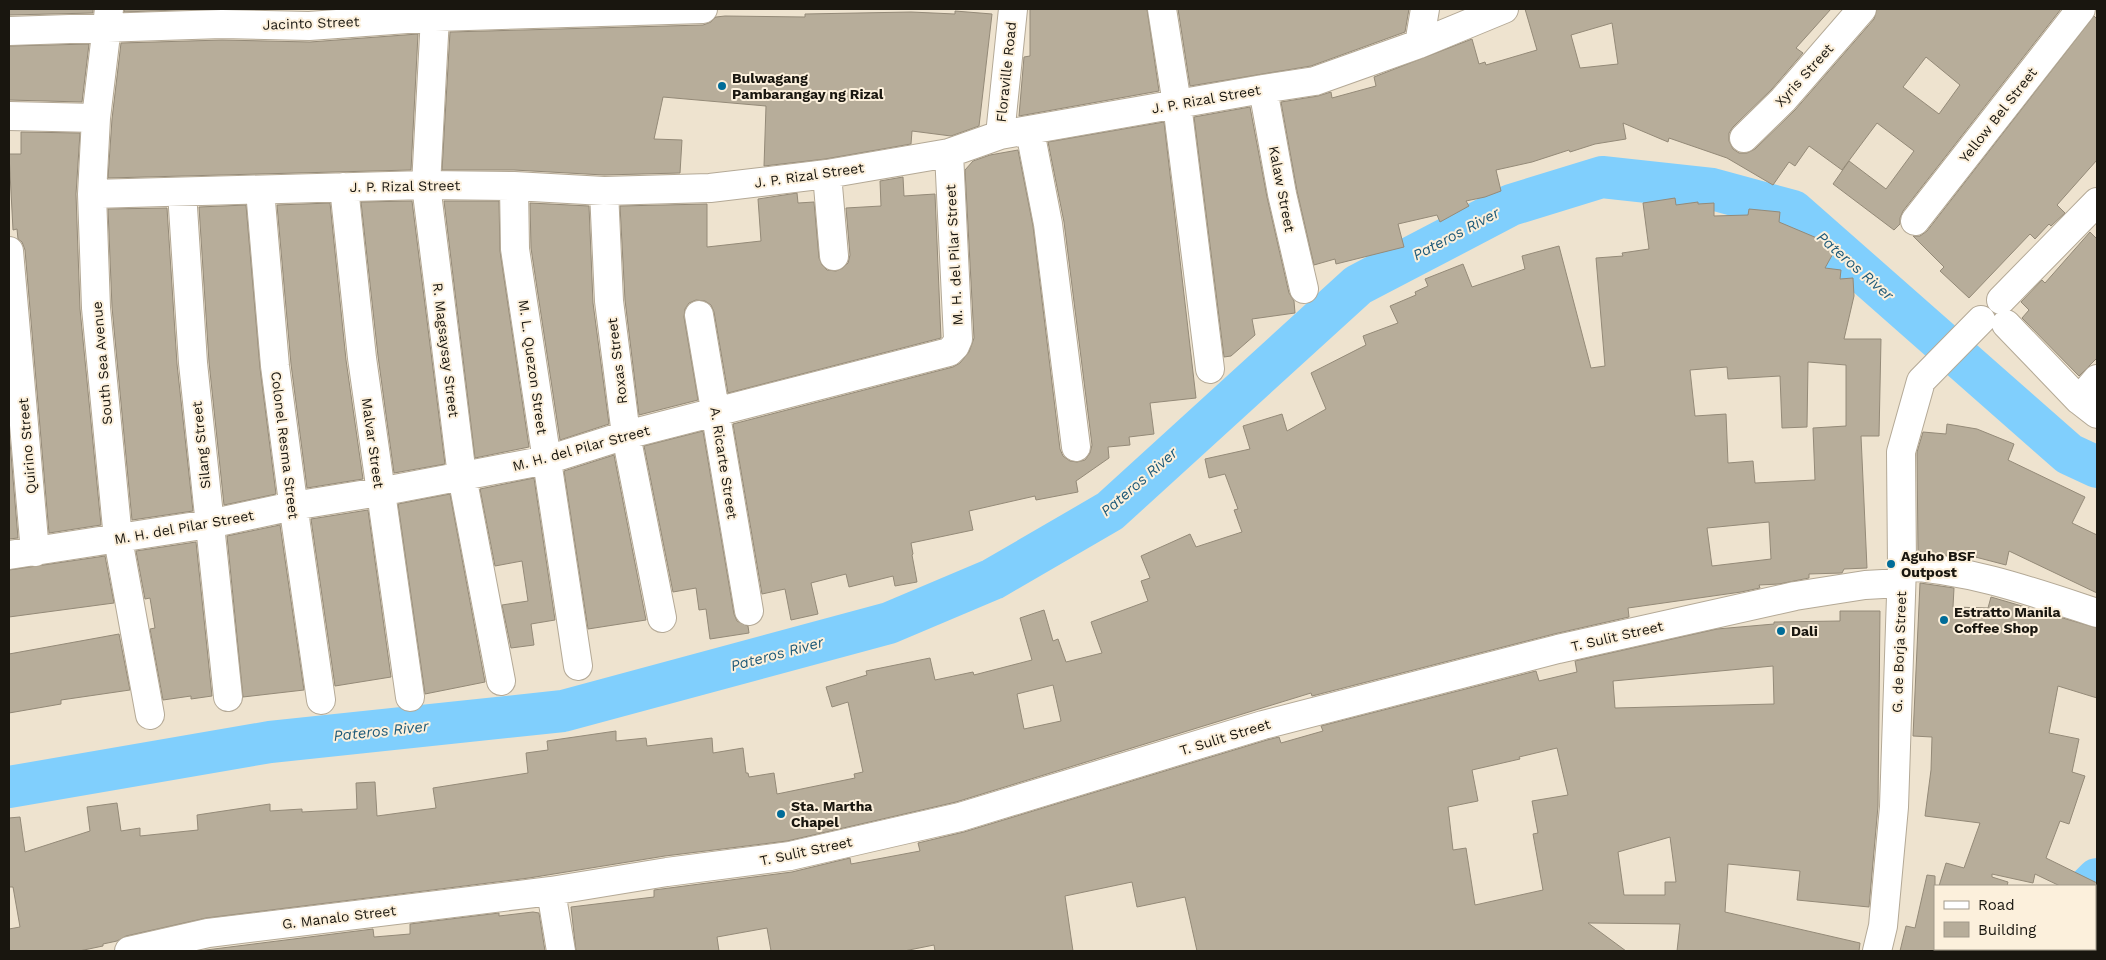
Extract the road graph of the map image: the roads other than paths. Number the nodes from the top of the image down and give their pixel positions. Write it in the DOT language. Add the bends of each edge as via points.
graph roads {
  1 [pos="703,9"];
  2 [pos="1013,9"];
  3 [pos="1162,9"];
  4 [pos="1425,9"];
  5 [pos="1504,9"];
  6 [pos="1862,9"];
  7 [pos="2081,9"];
  8 [pos="435,17"];
  9 [pos="108,18"];
  10 [pos="9,31"];
  11 [pos="1419,44"];
  12 [pos="1263,88"];
  13 [pos="1177,104"];
  14 [pos="9,116"];
  15 [pos="96,118"];
  16 [pos="1030,131"];
  17 [pos="1000,135"];
  18 [pos="1744,138"];
  19 [pos="949,153"];
  20 [pos="827,174"];
  21 [pos="426,185"];
  22 [pos="514,186"];
  23 [pos="344,187"];
  24 [pos="260,190"];
  25 [pos="604,191"];
  26 [pos="182,192"];
  27 [pos="92,194"];
  28 [pos="2097,202"];
  29 [pos="1915,221"];
  30 [pos="9,251"];
  31 [pos="834,256"];
  32 [pos="1304,289"];
  33 [pos="1996,314"];
  34 [pos="699,315"];
  35 [pos="1210,369"];
  36 [pos="2097,379"];
  37 [pos="2088,407"];
  38 [pos="716,412"];
  39 [pos="626,435"];
  40 [pos="1076,448"];
  41 [pos="546,460"];
  42 [pos="462,476"];
  43 [pos="379,492"];
  44 [pos="293,506"];
  45 [pos="209,524"];
  46 [pos="118,539"];
  47 [pos="22,554"];
  48 [pos="1901,574"];
  49 [pos="749,611"];
  50 [pos="2097,613"];
  51 [pos="662,618"];
  52 [pos="578,666"];
  53 [pos="501,680"];
  54 [pos="228,697"];
  55 [pos="410,697"];
  56 [pos="321,700"];
  57 [pos="150,715"];
  58 [pos="550,891"];
  59 [pos="129,951"];
  60 [pos="560,951"];
  61 [pos="1877,951"];
  1 -- 8 [label="street, Jacinto Street"];
  2 -- 17 [label="street, Floraville Road"];
  3 -- 13 [label="street"];
  4 -- 11 [label="street"];
  5 -- 11 [label="street, J. P. Rizal Street"];
  6 -- 18 [label="street, Xyris Street"];
  7 -- 29 [label="street, Yellow Bel Street"];
  8 -- 9 [label="street, Jacinto Street" via="309,26"];
  8 -- 21 [label="street, R. Magsaysay Street"];
  9 -- 10 [label="street, Jacinto Street"];
  9 -- 15 [label="street, South Sea Avenue"];
  11 -- 12 [label="street, J. P. Rizal Street" via="1315,81"];
  12 -- 13 [label="street, J. P. Rizal Street"];
  12 -- 32 [label="street, Kalaw Street" via="1282,194"];
  13 -- 16 [label="street, J. P. Rizal Street"];
  13 -- 35 [label="street"];
  14 -- 15 [label="street"];
  15 -- 27 [label="street, South Sea Avenue"];
  16 -- 17 [label="street, J. P. Rizal Street"];
  16 -- 40 [label="street" via="1048,224"];
  17 -- 19 [label="street, J. P. Rizal Street"];
  19 -- 20 [label="street, J. P. Rizal Street"];
  19 -- 38 [label="street, M. H. del Pilar Street" via="958,338 955,346 949,352"];
  20 -- 25 [label="street, J. P. Rizal Street" via="710,188"];
  20 -- 31 [label="street"];
  21 -- 22 [label="street, J. P. Rizal Street"];
  21 -- 23 [label="street, J. P. Rizal Street"];
  21 -- 42 [label="street, R. Magsaysay Street"];
  22 -- 25 [label="street, J. P. Rizal Street"];
  22 -- 41 [label="street, M. L. Quezon Street" via="516,249"];
  23 -- 24 [label="street, J. P. Rizal Street"];
  23 -- 43 [label="street, Malvar Street"];
  24 -- 26 [label="street, J. P. Rizal Street"];
  24 -- 44 [label="street, Colonel Resma Street" via="275,366"];
  25 -- 39 [label="street, Roxas Street" via="609,301"];
  26 -- 27 [label="street, J. P. Rizal Street"];
  26 -- 45 [label="street, Silang Street" via="193,363"];
  27 -- 46 [label="street, South Sea Avenue" via="96,308"];
  28 -- 33 [label="street, G. de Borja Street"];
  30 -- 47 [label="street, Quirino Street"];
  33 -- 37 [label="street"];
  33 -- 48 [label="street, G. de Borja Street" via="1921,381 1901,452"];
  34 -- 38 [label="street, A. Ricarte Street"];
  36 -- 37 [label="street"];
  38 -- 39 [label="street, M. H. del Pilar Street"];
  38 -- 49 [label="street, A. Ricarte Street"];
  39 -- 41 [label="street, M. H. del Pilar Street"];
  39 -- 51 [label="street, Roxas Street"];
  41 -- 42 [label="street, M. H. del Pilar Street"];
  41 -- 52 [label="street, M. L. Quezon Street"];
  42 -- 43 [label="street, M. H. del Pilar Street"];
  42 -- 53 [label="street, R. Magsaysay Street"];
  43 -- 44 [label="street, M. H. del Pilar Street"];
  43 -- 55 [label="street, Malvar Street"];
  44 -- 45 [label="street, M. H. del Pilar Street"];
  44 -- 56 [label="street, Colonel Resma Street"];
  45 -- 46 [label="street, M. H. del Pilar Street"];
  45 -- 54 [label="street, Silang Street"];
  46 -- 47 [label="street, M. H. del Pilar Street"];
  46 -- 57 [label="street, South Sea Avenue"];
  48 -- 50 [label="street, T. Sulit Street" via="1943,569 2024,589"];
  48 -- 58 [label="street, T. Sulit Street" via="1865,585 1796,596 1558,649 1271,722 960,817 767,860"];
  48 -- 61 [label="street, G. de Borja Street" via="1894,807 1883,926"];
  58 -- 59 [label="street, G. Manalo Street" via="208,933"];
  58 -- 60 [label="street"];
}
